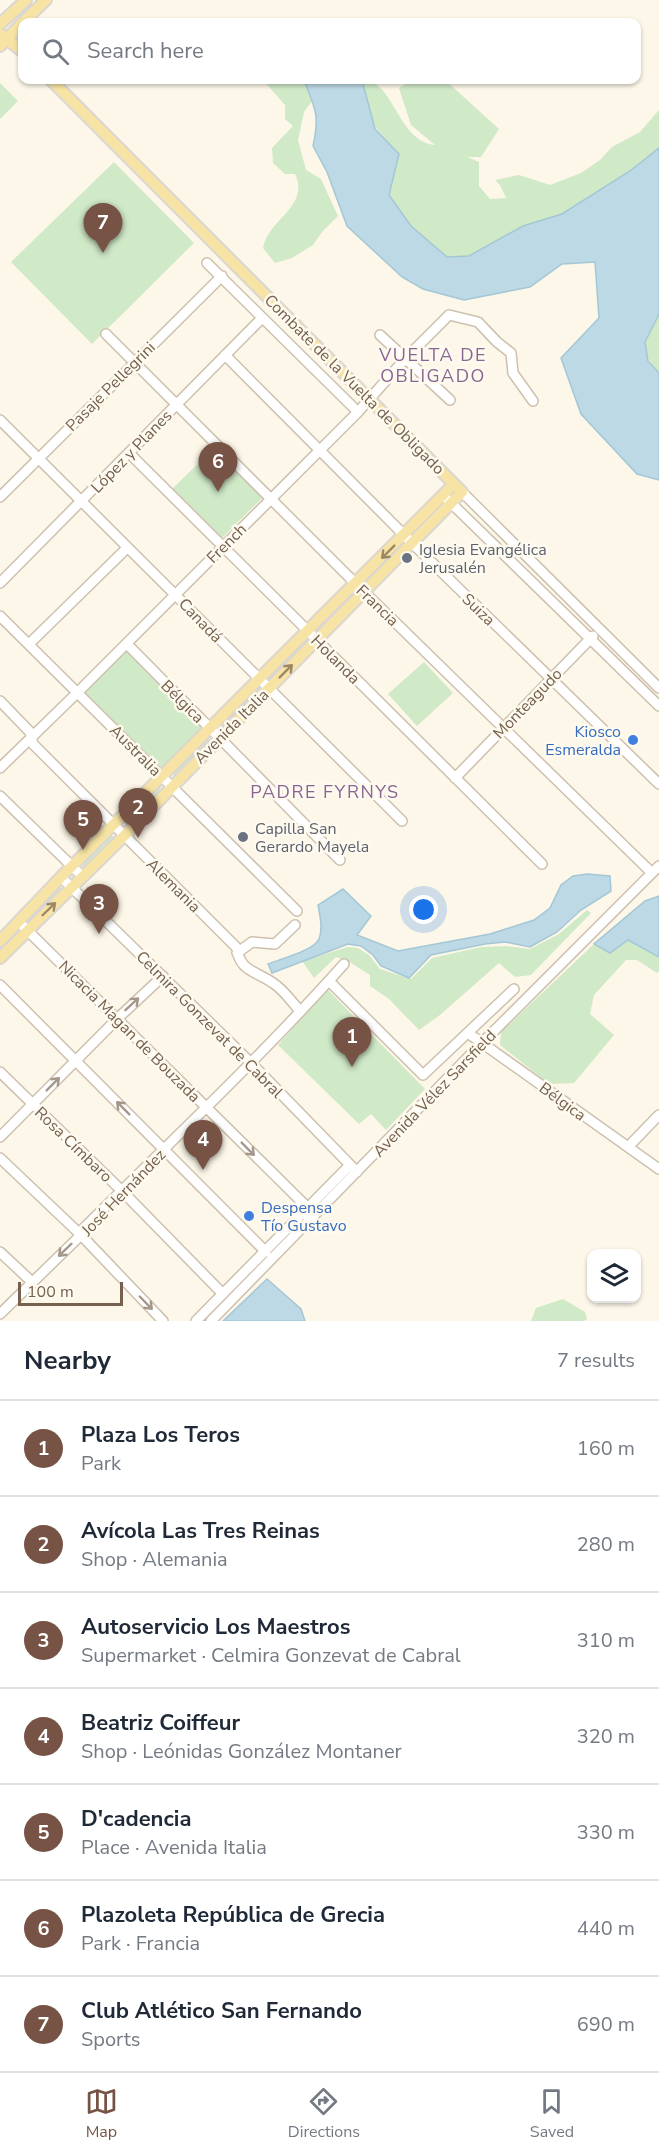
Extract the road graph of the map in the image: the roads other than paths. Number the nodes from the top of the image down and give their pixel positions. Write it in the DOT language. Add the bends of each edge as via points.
graph roads {
  1 [pos="26,0"];
  2 [pos="46,0"];
  3 [pos="28,18"];
  4 [pos="1,21"];
  5 [pos="10,41"];
  6 [pos="55,84"];
  7 [pos="207,263"];
  8 [pos="222,276"];
  9 [pos="262,318"];
  10 [pos="106,334"];
  11 [pos="380,335"];
  12 [pos="225,355"];
  13 [pos="405,359"];
  14 [pos="134,362"];
  15 [pos="370,399"];
  16 [pos="450,400"];
  17 [pos="533,401"];
  18 [pos="177,404"];
  19 [pos="358,412"];
  20 [pos="0,420"];
  21 [pos="319,450"];
  22 [pos="129,453"];
  23 [pos="38,458"];
  24 [pos="458,488"];
  25 [pos="0,497"];
  26 [pos="271,498"];
  27 [pos="447,499"];
  28 [pos="81,502"];
  29 [pos="408,539"];
  30 [pos="222,547"];
  31 [pos="128,548"];
  32 [pos="0,584"];
  33 [pos="360,587"];
  34 [pos="175,594"];
  35 [pos="0,616"];
  36 [pos="600,629"];
  37 [pos="308,632"];
  38 [pos="591,638"];
  39 [pos="317,640"];
  40 [pos="29,644"];
  41 [pos="127,644"];
  42 [pos="551,679"];
  43 [pos="259,680"];
  44 [pos="659,688"];
  45 [pos="268,689"];
  46 [pos="78,692"];
  47 [pos="0,701"];
  48 [pos="659,706"];
  49 [pos="210,728"];
  50 [pos="503,728"];
  51 [pos="32,738"];
  52 [pos="220,738"];
  53 [pos="0,768"];
  54 [pos="162,776"];
  55 [pos="454,778"];
  56 [pos="659,784"];
  57 [pos="171,787"];
  58 [pos="0,795"];
  59 [pos="402,821"];
  60 [pos="113,825"];
  61 [pos="125,835"];
  62 [pos="340,860"];
  63 [pos="543,864"];
  64 [pos="73,866"];
  65 [pos="656,870"];
  66 [pos="82,876"];
  67 [pos="61,877"];
  68 [pos="71,888"];
  69 [pos="297,911"];
  70 [pos="296,925"];
  71 [pos="23,926"];
  72 [pos="0,941"];
  73 [pos="237,953"];
  74 [pos="0,958"];
  75 [pos="344,964"];
  76 [pos="163,976"];
  77 [pos="329,981"];
  78 [pos="0,985"];
  79 [pos="514,989"];
  80 [pos="300,1011"];
  81 [pos="117,1019"];
  82 [pos="468,1033"];
  83 [pos="482,1043"];
  84 [pos="76,1061"];
  85 [pos="252,1064"];
  86 [pos="0,1072"];
  87 [pos="33,1104"];
  88 [pos="206,1107"];
  89 [pos="659,1115"];
  90 [pos="0,1137"];
  91 [pos="628,1147"];
  92 [pos="164,1149"];
  93 [pos="0,1158"];
  94 [pos="354,1168"];
  95 [pos="659,1169"];
  96 [pos="122,1190"];
  97 [pos="308,1208"];
  98 [pos="309,1220"];
  99 [pos="81,1235"];
  100 [pos="0,1252"];
  101 [pos="266,1252"];
  102 [pos="32,1282"];
  103 [pos="223,1294"];
  104 [pos="0,1314"];
  105 [pos="163,1321"];
  106 [pos="196,1321"];
  107 [pos="211,1321"];
  1 -- 4 [label="main road"];
  2 -- 3 [label="main road"];
  4 -- 5 [label="main road"];
  6 -- 15 [label="main road, Combate de la Vuelta de Obligado"];
  7 -- 8 [label="street, Combate de la Vuelta de Obligado"];
  8 -- 9 [label="street, Combate de la Vuelta de Obligado"];
  8 -- 14 [label="street, Pasaje Pellegrini"];
  9 -- 12 [label="street, López y Planes"];
  9 -- 19 [label="street, Combate de la Vuelta de Obligado"];
  10 -- 14 [label="street, Francia"];
  11 -- 13 [label="street"];
  12 -- 18 [label="street, López y Planes"];
  12 -- 21 [label="street, Suiza"];
  13 -- 15 [label="street, French"];
  13 -- 16 [label="street"];
  13 -- 17 [label="street, French" via="449,315 478,322 512,353 513,373"];
  14 -- 18 [label="street, Francia"];
  14 -- 23 [label="street, Pasaje Pellegrini"];
  15 -- 19 [label="street, French"];
  15 -- 24 [label="main road, Combate de la Vuelta de Obligado"];
  18 -- 22 [label="street, López y Planes"];
  18 -- 26 [label="street, Francia"];
  19 -- 21 [label="street, French"];
  20 -- 23 [label="street, Canadá"];
  21 -- 26 [label="street, French"];
  21 -- 29 [label="street, Suiza"];
  22 -- 28 [label="street, López y Planes"];
  22 -- 30 [label="street, Holanda"];
  23 -- 25 [label="street, Pasaje Pellegrini"];
  23 -- 28 [label="street, Canadá"];
  24 -- 27 [label="main road, Avenida Italia"];
  24 -- 36 [label="street, Combate de la Vuelta de Obligado"];
  26 -- 30 [label="street, French"];
  26 -- 33 [label="street, Francia"];
  27 -- 29 [label="main road, Avenida Italia"];
  27 -- 38 [label="street"];
  28 -- 31 [label="street, Canadá"];
  28 -- 32 [label="street, López y Planes"];
  29 -- 33 [label="main road, Avenida Italia"];
  29 -- 42 [label="street, Suiza"];
  30 -- 34 [label="street, French"];
  30 -- 37 [label="street, Holanda"];
  31 -- 34 [label="street, Canadá"];
  31 -- 40 [label="street"];
  33 -- 37 [label="main road, Avenida Italia"];
  33 -- 39 [label="main road, Avenida Italia"];
  33 -- 50 [label="street, Francia"];
  34 -- 41 [label="street, French"];
  34 -- 43 [label="street, Canadá"];
  35 -- 40 [label="street, Australia"];
  36 -- 38 [label="street, Monteagudo"];
  36 -- 44 [label="street, Combate de la Vuelta de Obligado"];
  37 -- 39 [label="street, Holanda"];
  37 -- 43 [label="main road, Avenida Italia"];
  38 -- 42 [label="street, Monteagudo"];
  38 -- 48 [label="street"];
  45 -- 39 [label="main road, Avenida Italia, one-way"];
  39 -- 55 [label="street, Holanda"];
  40 -- 46 [label="street, Australia"];
  41 -- 46 [label="street, French"];
  41 -- 49 [label="street, Bélgica"];
  42 -- 50 [label="street, Monteagudo"];
  42 -- 56 [label="street, Suiza"];
  43 -- 45 [label="street, Canadá"];
  43 -- 49 [label="main road, Avenida Italia"];
  45 -- 52 [label="main road, Avenida Italia"];
  45 -- 59 [label="street, Canadá"];
  46 -- 51 [label="street, French"];
  46 -- 54 [label="street, Australia"];
  47 -- 51 [label="street, Alemania"];
  49 -- 52 [label="street, Bélgica"];
  49 -- 54 [label="main road, Avenida Italia"];
  50 -- 55 [label="street, Monteagudo"];
  50 -- 65 [label="street, Francia"];
  51 -- 53 [label="street, French"];
  51 -- 60 [label="street, Alemania" via="33,744"];
  52 -- 57 [label="main road, Avenida Italia"];
  52 -- 62 [label="street, Bélgica"];
  54 -- 57 [label="street, Australia"];
  54 -- 60 [label="main road, Avenida Italia"];
  55 -- 63 [label="street, Holanda"];
  57 -- 61 [label="main road, Avenida Italia"];
  57 -- 69 [label="street, Australia"];
  58 -- 64 [label="street"];
  60 -- 61 [label="street, Alemania"];
  60 -- 64 [label="main road, Avenida Italia"];
  61 -- 66 [label="main road, Avenida Italia"];
  61 -- 73 [label="street, Alemania" via="237,948"];
  64 -- 66 [label="street"];
  64 -- 67 [label="main road, Avenida Italia"];
  65 -- 83 [label="street, Avenida Vélez Sarsfield"];
  66 -- 68 [label="main road, Avenida Italia"];
  67 -- 68 [label="street, Celmira Gonzevat de Cabral"];
  67 -- 71 [label="main road, Avenida Italia"];
  71 -- 68 [label="main road, Avenida Italia, one-way"];
  68 -- 76 [label="street, Celmira Gonzevat de Cabral"];
  70 -- 73 [label="street" via="275,944 252,942"];
  71 -- 72 [label="main road, Avenida Italia"];
  71 -- 74 [label="main road, Avenida Italia"];
  71 -- 81 [label="street, Nicacia Magan de Bouzada"];
  73 -- 80 [label="street, Alemania" via="243,966 275,984"];
  75 -- 77 [label="street, José Hernández"];
  81 -- 76 [label="street, one-way"];
  76 -- 85 [label="street, Celmira Gonzevat de Cabral"];
  77 -- 80 [label="street, José Hernández"];
  77 -- 82 [label="street, Avenida Vélez Sarsfield" via="423,1075"];
  78 -- 84 [label="street"];
  79 -- 82 [label="street, Avenida Vélez Sarsfield"];
  80 -- 85 [label="street, José Hernández"];
  81 -- 84 [label="street"];
  81 -- 88 [label="street, Nicacia Magan de Bouzada"];
  82 -- 83 [label="street, Bélgica"];
  83 -- 91 [label="street, Bélgica"];
  83 -- 94 [label="street, Avenida Vélez Sarsfield"];
  87 -- 84 [label="street, one-way"];
  92 -- 84 [label="street, one-way"];
  85 -- 88 [label="street, José Hernández"];
  85 -- 94 [label="street, Celmira Gonzevat de Cabral"];
  86 -- 87 [label="street, Rosa Címbaro"];
  87 -- 90 [label="street"];
  87 -- 96 [label="street, Rosa Címbaro"];
  88 -- 92 [label="street, José Hernández"];
  88 -- 97 [label="street, Nicacia Magan de Bouzada, one-way"];
  89 -- 91 [label="street"];
  91 -- 95 [label="street, Bélgica"];
  92 -- 96 [label="street, José Hernández"];
  92 -- 101 [label="street"];
  93 -- 99 [label="street"];
  94 -- 97 [label="street, Avenida Vélez Sarsfield"];
  94 -- 98 [label="street, Avenida Vélez Sarsfield"];
  96 -- 99 [label="street, José Hernández" via="82,1229"];
  96 -- 103 [label="street, Rosa Címbaro"];
  97 -- 98 [label="street"];
  97 -- 101 [label="street, Avenida Vélez Sarsfield"];
  98 -- 107 [label="street, Avenida Vélez Sarsfield"];
  99 -- 102 [label="street, José Hernández, one-way"];
  99 -- 105 [label="street, one-way"];
  100 -- 102 [label="street"];
  101 -- 103 [label="street, Avenida Vélez Sarsfield"];
  102 -- 104 [label="street, José Hernández"];
  103 -- 106 [label="street, Avenida Vélez Sarsfield"];
}
